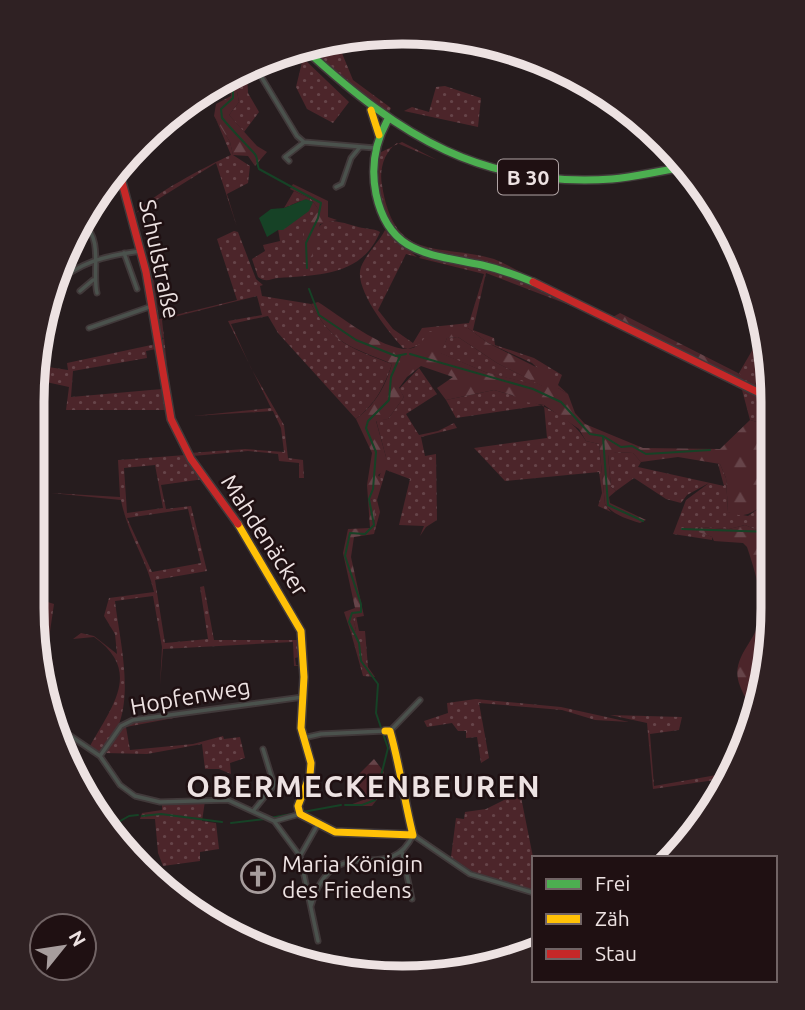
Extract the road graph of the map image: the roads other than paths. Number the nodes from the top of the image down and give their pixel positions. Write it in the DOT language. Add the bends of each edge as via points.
graph roads {
  1 [pos="312,56"];
  2 [pos="259,74"];
  3 [pos="371,110"];
  4 [pos="387,121"];
  5 [pos="379,135"];
  6 [pos="304,142"];
  7 [pos="360,147"];
  8 [pos="375,148"];
  9 [pos="289,161"];
  10 [pos="675,169"];
  11 [pos="122,180"];
  12 [pos="336,187"];
  13 [pos="88,230"];
  14 [pos="141,251"];
  15 [pos="124,253"];
  16 [pos="95,260"];
  17 [pos="69,271"];
  18 [pos="93,279"];
  19 [pos="136,289"];
  20 [pos="80,290"];
  21 [pos="97,293"];
  22 [pos="152,306"];
  23 [pos="89,328"];
  24 [pos="160,360"];
  25 [pos="761,394"];
  26 [pos="303,697"];
  27 [pos="420,700"];
  28 [pos="385,731"];
  29 [pos="67,734"];
  30 [pos="303,738"];
  31 [pos="263,749"];
  32 [pos="100,757"];
  33 [pos="254,810"];
  34 [pos="300,813"];
  35 [pos="271,819"];
  36 [pos="317,826"];
  37 [pos="413,835"];
  38 [pos="401,852"];
  39 [pos="300,856"];
  40 [pos="532,893"];
  41 [pos="412,898"];
  42 [pos="310,907"];
  43 [pos="318,941"];
  1 -- 3 [label="street, B 30"];
  2 -- 6 [label="street"];
  3 -- 4 [label="street, B 30"];
  3 -- 5 [label="street"];
  4 -- 5 [label="street"];
  4 -- 10 [label="street, B 30" via="433,148 477,166 526,177 612,179"];
  5 -- 8 [label="street"];
  6 -- 7 [label="street"];
  6 -- 9 [label="street" via="285,157"];
  7 -- 8 [label="street"];
  7 -- 12 [label="street" via="342,184"];
  8 -- 25 [label="street" via="374,186 380,215 395,238 411,250 507,271"];
  11 -- 14 [label="street, Schulstraße"];
  13 -- 16 [label="street"];
  14 -- 15 [label="street"];
  14 -- 22 [label="street, Schulstraße"];
  15 -- 16 [label="street"];
  15 -- 19 [label="street"];
  16 -- 17 [label="street"];
  16 -- 18 [label="street"];
  18 -- 20 [label="street"];
  18 -- 21 [label="street"];
  22 -- 23 [label="street"];
  22 -- 24 [label="street, Schulstraße"];
  24 -- 26 [label="street, Mahdenäcker" via="171,418 184,447 244,533 299,626"];
  26 -- 30 [label="street, Mahdenäcker"];
  26 -- 32 [label="street, Hopfenweg" via="133,720 121,726"];
  27 -- 28 [label="street"];
  28 -- 30 [label="street"];
  28 -- 37 [label="street" via="404,782"];
  29 -- 32 [label="street"];
  30 -- 34 [label="street, Mahdenäcker" via="311,763"];
  31 -- 33 [label="street" via="274,785"];
  32 -- 33 [label="street" via="124,789 143,799 228,800"];
  33 -- 35 [label="street"];
  34 -- 35 [label="street"];
  34 -- 36 [label="street"];
  35 -- 39 [label="street"];
  36 -- 37 [label="street" via="346,834"];
  36 -- 39 [label="street"];
  37 -- 38 [label="street"];
  37 -- 40 [label="street" via="470,874"];
  38 -- 41 [label="street"];
  38 -- 42 [label="street" via="377,861 338,863 322,877"];
  39 -- 42 [label="street"];
  42 -- 43 [label="street"];
}
